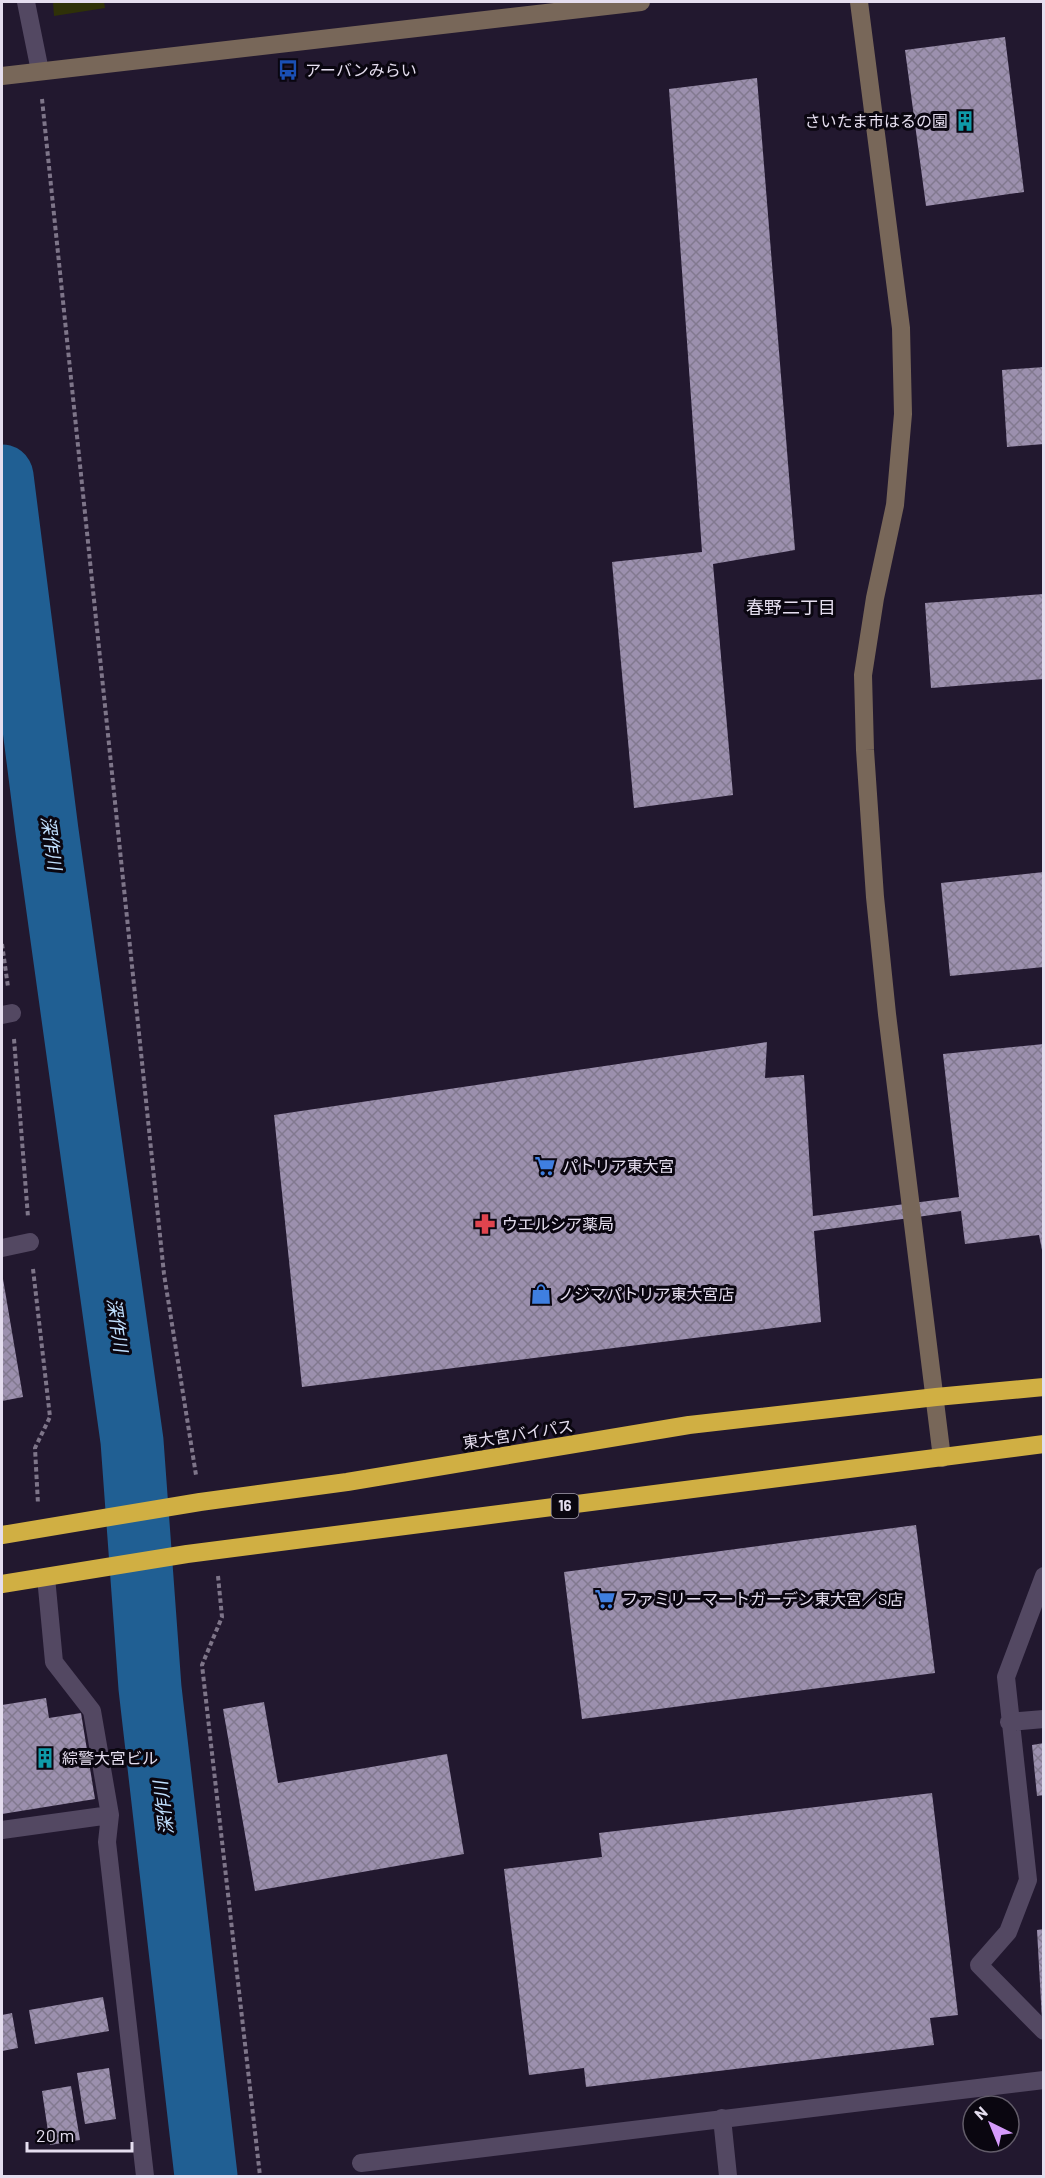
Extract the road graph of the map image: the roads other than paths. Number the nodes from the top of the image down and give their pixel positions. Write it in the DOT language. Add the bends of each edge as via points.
graph roads {
  1 [pos="26,2"];
  2 [pos="641,2"];
  3 [pos="859,2"];
  4 [pos="40,71"];
  5 [pos="10,75"];
  6 [pos="30,1242"];
  7 [pos="2,1248"];
  8 [pos="1044,1388"];
  9 [pos="936,1397"];
  10 [pos="1044,1444"];
  11 [pos="942,1458"];
  12 [pos="2,1535"];
  13 [pos="1044,1576"];
  14 [pos="46,1577"];
  15 [pos="2,1584"];
  16 [pos="1044,1719"];
  17 [pos="1009,1722"];
  18 [pos="110,1815"];
  19 [pos="2,1830"];
  20 [pos="1044,2031"];
  21 [pos="1044,2080"];
  22 [pos="722,2118"];
  23 [pos="361,2163"];
  24 [pos="145,2176"];
  25 [pos="728,2176"];
  1 -- 4 [label="street"];
  2 -- 4 [label="street"];
  3 -- 9 [label="street" via="901,328 903,414 895,504 863,675 865,750 887,1014"];
  4 -- 5 [label="street"];
  6 -- 7 [label="street"];
  8 -- 9 [label="highway, 東大宮バイパス"];
  9 -- 11 [label="street"];
  9 -- 12 [label="highway, 東大宮バイパス" via="689,1425"];
  10 -- 11 [label="highway, 16"];
  11 -- 14 [label="highway, 16" via="187,1554"];
  13 -- 17 [label="street" via="1006,1677"];
  14 -- 15 [label="highway, 16"];
  14 -- 18 [label="street" via="54,1662 92,1711"];
  16 -- 17 [label="street"];
  17 -- 20 [label="street" via="1028,1880 1008,1932 979,1965"];
  18 -- 19 [label="street"];
  18 -- 24 [label="street" via="107,1842"];
  21 -- 22 [label="street"];
  22 -- 23 [label="street"];
  22 -- 25 [label="street"];
}
